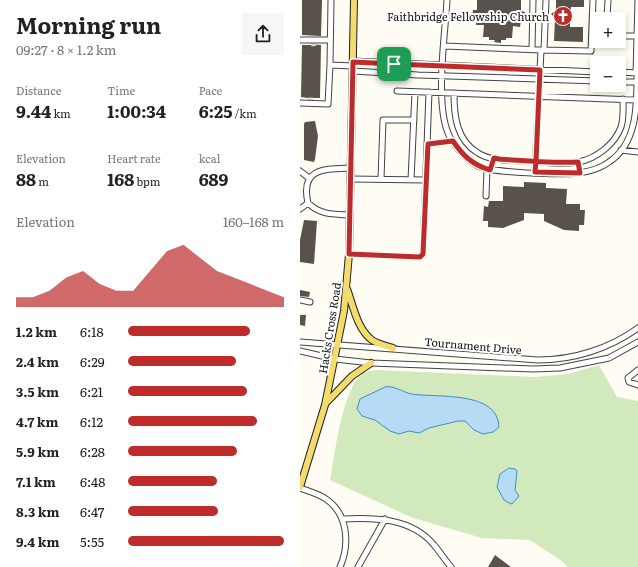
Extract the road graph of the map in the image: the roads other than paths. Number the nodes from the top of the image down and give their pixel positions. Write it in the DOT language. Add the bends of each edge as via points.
graph roads {
  1 [pos="331,0"];
  2 [pos="354,0"];
  3 [pos="447,0"];
  4 [pos="533,0"];
  5 [pos="546,0"];
  6 [pos="593,0"];
  7 [pos="608,0"];
  8 [pos="638,0"];
  9 [pos="607,12"];
  10 [pos="626,36"];
  11 [pos="637,36"];
  12 [pos="302,40"];
  13 [pos="322,40"];
  14 [pos="330,40"];
  15 [pos="445,46"];
  16 [pos="532,49"];
  17 [pos="542,50"];
  18 [pos="330,65"];
  19 [pos="353,66"];
  20 [pos="443,66"];
  21 [pos="540,70"];
  22 [pos="590,72"];
  23 [pos="626,72"];
  24 [pos="637,73"];
  25 [pos="443,76"];
  26 [pos="539,79"];
  27 [pos="590,81"];
  28 [pos="626,82"];
  29 [pos="637,82"];
  30 [pos="398,91"];
  31 [pos="415,92"];
  32 [pos="429,92"];
  33 [pos="442,93"];
  34 [pos="454,93"];
  35 [pos="538,96"];
  36 [pos="623,99"];
  37 [pos="637,100"];
  38 [pos="306,101"];
  39 [pos="319,104"];
  40 [pos="414,120"];
  41 [pos="453,141"];
  42 [pos="428,144"];
  43 [pos="621,150"];
  44 [pos="638,152"];
  45 [pos="494,158"];
  46 [pos="536,161"];
  47 [pos="578,162"];
  48 [pos="350,168"];
  49 [pos="489,170"];
  50 [pos="300,171"];
  51 [pos="535,172"];
  52 [pos="580,173"];
  53 [pos="309,178"];
  54 [pos="350,179"];
  55 [pos="381,179"];
  56 [pos="411,180"];
  57 [pos="426,180"];
  58 [pos="486,196"];
  59 [pos="308,203"];
  60 [pos="300,209"];
  61 [pos="350,215"];
  62 [pos="349,254"];
  63 [pos="346,285"];
  64 [pos="300,300"];
  65 [pos="310,302"];
  66 [pos="638,329"];
  67 [pos="300,342"];
  68 [pos="638,342"];
  69 [pos="338,346"];
  70 [pos="393,348"];
  71 [pos="300,351"];
  72 [pos="335,359"];
  73 [pos="371,363"];
  74 [pos="638,370"];
  75 [pos="638,386"];
  76 [pos="325,405"];
  77 [pos="300,487"];
  78 [pos="342,519"];
  79 [pos="385,519"];
  80 [pos="340,567"];
  81 [pos="358,567"];
  82 [pos="451,567"];
  1 -- 14 [label="street"];
  2 -- 19 [label="main road, Hacks Cross Road"];
  3 -- 15 [label="street"];
  4 -- 16 [label="street"];
  5 -- 17 [label="street"];
  6 -- 17 [label="street" via="591,51"];
  7 -- 9 [label="street"];
  8 -- 11 [label="street"];
  10 -- 11 [label="street"];
  11 -- 24 [label="street"];
  12 -- 13 [label="street"];
  12 -- 13 [label="street" via="314,43"];
  13 -- 14 [label="street"];
  14 -- 18 [label="street"];
  15 -- 16 [label="street"];
  15 -- 20 [label="street"];
  16 -- 17 [label="street"];
  17 -- 21 [label="street"];
  18 -- 19 [label="street"];
  18 -- 39 [label="street" via="328,104"];
  19 -- 20 [label="street"];
  19 -- 25 [label="street"];
  19 -- 48 [label="main road, Hacks Cross Road"];
  20 -- 21 [label="street"];
  20 -- 25 [label="street"];
  21 -- 22 [label="street"];
  21 -- 26 [label="street"];
  23 -- 24 [label="street"];
  24 -- 29 [label="street"];
  25 -- 26 [label="street"];
  25 -- 33 [label="street"];
  26 -- 27 [label="street"];
  26 -- 35 [label="street"];
  28 -- 29 [label="street"];
  29 -- 37 [label="street"];
  30 -- 31 [label="street"];
  31 -- 32 [label="street"];
  31 -- 40 [label="street"];
  32 -- 33 [label="street"];
  32 -- 42 [label="street"];
  33 -- 34 [label="street"];
  33 -- 41 [label="street" via="442,112 448,134"];
  34 -- 35 [label="street"];
  34 -- 45 [label="street" via="454,114 462,136 478,153"];
  35 -- 36 [label="street"];
  35 -- 46 [label="street"];
  36 -- 37 [label="street"];
  36 -- 47 [label="street" via="622,126 618,135 608,147"];
  37 -- 43 [label="street" via="632,131"];
  38 -- 39 [label="street"];
  38 -- 39 [label="street"];
  40 -- 55 [label="street" via="383,120"];
  40 -- 56 [label="street"];
  41 -- 42 [label="street"];
  41 -- 49 [label="street" via="463,155 478,166"];
  42 -- 57 [label="street"];
  43 -- 44 [label="street"];
  43 -- 52 [label="street" via="610,162"];
  45 -- 46 [label="street"];
  45 -- 49 [label="street"];
  46 -- 47 [label="street"];
  46 -- 51 [label="street"];
  47 -- 52 [label="street"];
  48 -- 53 [label="street" via="319,170"];
  48 -- 54 [label="main road, Hacks Cross Road"];
  49 -- 51 [label="street"];
  49 -- 58 [label="street"];
  50 -- 53 [label="street"];
  51 -- 52 [label="street"];
  53 -- 59 [label="street" via="306,190"];
  54 -- 55 [label="street"];
  54 -- 61 [label="main road, Hacks Cross Road"];
  55 -- 56 [label="street"];
  56 -- 57 [label="street"];
  57 -- 62 [label="street" via="423,254 420,257"];
  59 -- 60 [label="street"];
  59 -- 61 [label="street" via="318,212"];
  61 -- 62 [label="main road, Hacks Cross Road"];
  62 -- 63 [label="main road, Hacks Cross Road"];
  63 -- 69 [label="main road, Hacks Cross Road"];
  63 -- 70 [label="main road" via="365,334 373,341"];
  64 -- 65 [label="street"];
  66 -- 70 [label="street, Tournament Drive" via="593,351 558,360"];
  67 -- 69 [label="street, Tournament Drive"];
  68 -- 73 [label="street, Tournament Drive" via="609,358 560,368"];
  69 -- 70 [label="street, Tournament Drive"];
  69 -- 72 [label="main road, Hacks Cross Road"];
  71 -- 72 [label="street, Tournament Drive"];
  72 -- 73 [label="street, Tournament Drive"];
  72 -- 76 [label="main road, Hacks Cross Road"];
  73 -- 76 [label="main road" via="341,385"];
  74 -- 75 [label="street" via="628,380"];
  76 -- 77 [label="main road, Hacks Cross Road"];
  77 -- 78 [label="street" via="325,498 339,510"];
  78 -- 79 [label="street"];
  78 -- 80 [label="street" via="346,544"];
  79 -- 81 [label="street"];
  79 -- 82 [label="street" via="419,532 434,544"];
}
